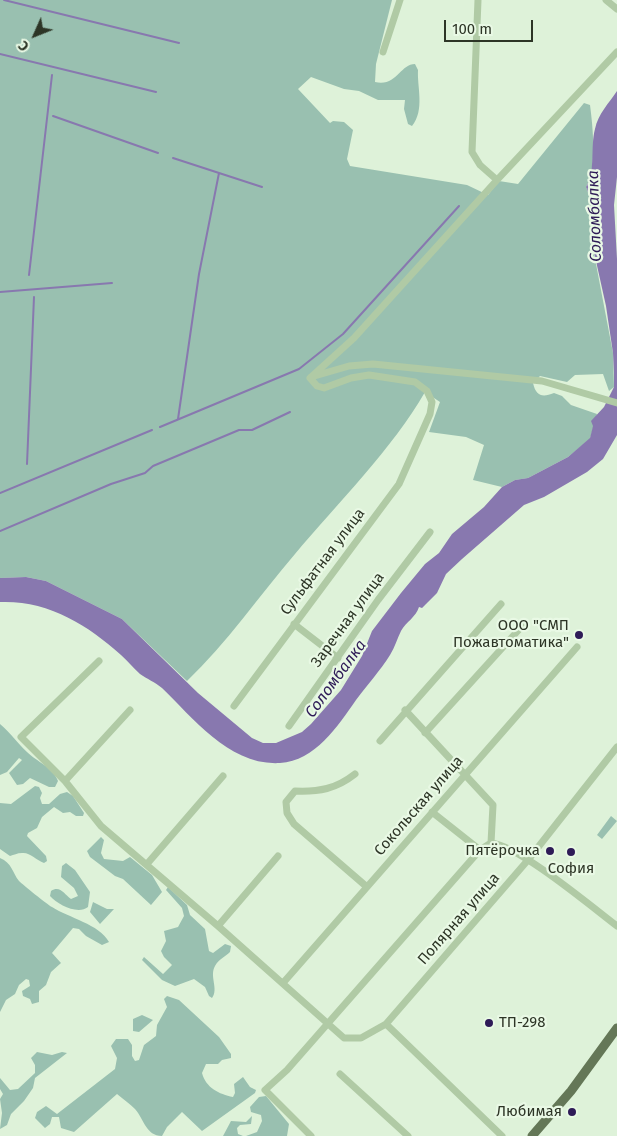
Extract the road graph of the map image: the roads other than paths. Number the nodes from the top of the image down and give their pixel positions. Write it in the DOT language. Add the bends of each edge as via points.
graph roads {
  1 [pos="400,0"];
  2 [pos="478,0"];
  3 [pos="606,0"];
  4 [pos="617,9"];
  5 [pos="383,52"];
  6 [pos="617,52"];
  7 [pos="497,180"];
  8 [pos="310,378"];
  9 [pos="617,403"];
  10 [pos="430,532"];
  11 [pos="501,604"];
  12 [pos="294,624"];
  13 [pos="524,624"];
  14 [pos="576,647"];
  15 [pos="338,658"];
  16 [pos="98,661"];
  17 [pos="234,706"];
  18 [pos="130,710"];
  19 [pos="405,710"];
  20 [pos="289,726"];
  21 [pos="425,733"];
  22 [pos="380,741"];
  23 [pos="617,747"];
  24 [pos="355,774"];
  25 [pos="464,774"];
  26 [pos="223,776"];
  27 [pos="65,781"];
  28 [pos="432,812"];
  29 [pos="492,843"];
  30 [pos="480,850"];
  31 [pos="278,856"];
  32 [pos="528,860"];
  33 [pos="147,864"];
  34 [pos="367,887"];
  35 [pos="218,926"];
  36 [pos="617,926"];
  37 [pos="283,983"];
  38 [pos="328,1022"];
  39 [pos="386,1024"];
  40 [pos="617,1028"];
  41 [pos="340,1074"];
  42 [pos="311,1136"];
  43 [pos="408,1136"];
  44 [pos="502,1136"];
  45 [pos="532,1136"];
  1 -- 5 [label="street"];
  2 -- 7 [label="street" via="472,152 480,165"];
  3 -- 4 [label="street"];
  6 -- 7 [label="street"];
  7 -- 8 [label="street" via="354,338"];
  8 -- 9 [label="street" via="349,366 373,364 542,381"];
  8 -- 12 [label="street, Сульфатная улица" via="324,388 369,375 415,382 427,391 432,402 424,429 399,484"];
  10 -- 15 [label="street, Заречная улица"];
  11 -- 19 [label="street"];
  12 -- 15 [label="street"];
  12 -- 17 [label="street, Сульфатная улица"];
  13 -- 21 [label="street"];
  14 -- 25 [label="street, Сокольская улица"];
  15 -- 20 [label="street, Заречная улица"];
  16 -- 27 [label="street" via="21,736"];
  18 -- 27 [label="street"];
  19 -- 21 [label="street"];
  19 -- 22 [label="street"];
  21 -- 25 [label="street"];
  23 -- 32 [label="street, Полярная улица"];
  24 -- 34 [label="street" via="328,789 295,791 286,802 287,813 294,824"];
  25 -- 28 [label="street, Сокольская улица"];
  25 -- 29 [label="street" via="493,805"];
  26 -- 33 [label="street"];
  27 -- 33 [label="street" via="101,826"];
  28 -- 30 [label="street"];
  28 -- 34 [label="street, Сокольская улица"];
  29 -- 30 [label="street"];
  29 -- 32 [label="street"];
  30 -- 38 [label="street"];
  31 -- 35 [label="street"];
  32 -- 36 [label="street"];
  32 -- 39 [label="street, Полярная улица"];
  33 -- 35 [label="street"];
  34 -- 37 [label="street, Сокольская улица"];
  35 -- 37 [label="street"];
  37 -- 38 [label="street"];
  38 -- 39 [label="street, Полярная улица" via="344,1038 361,1038"];
  38 -- 42 [label="street" via="287,1070 265,1090"];
  39 -- 44 [label="street"];
  40 -- 45 [label="main road" via="571,1091"];
  41 -- 43 [label="street"];
}
